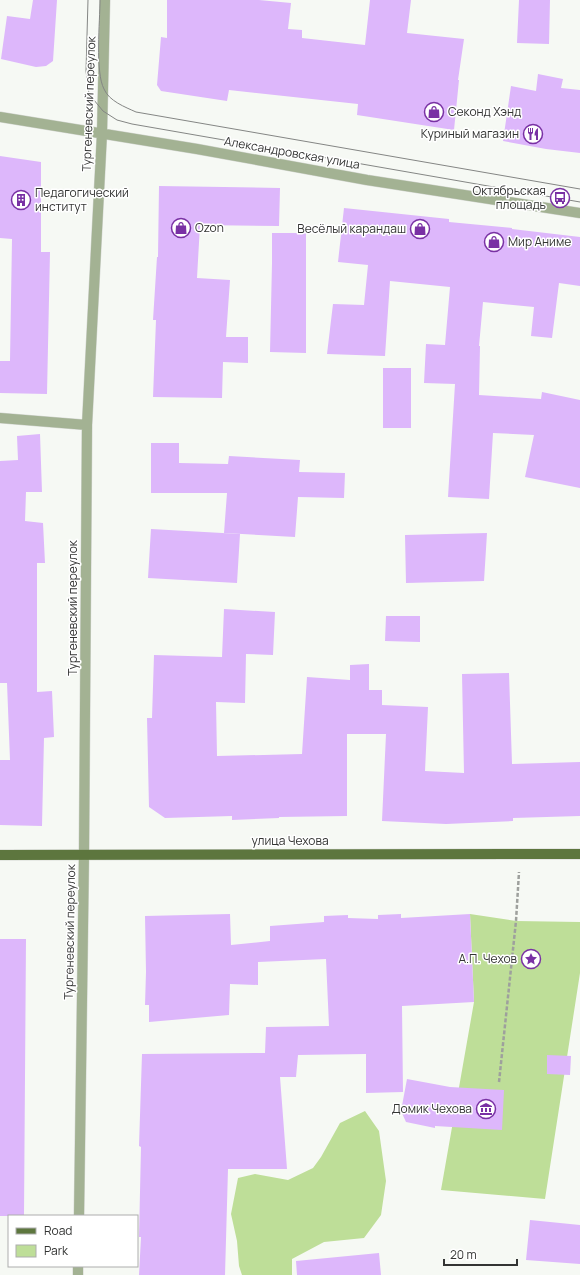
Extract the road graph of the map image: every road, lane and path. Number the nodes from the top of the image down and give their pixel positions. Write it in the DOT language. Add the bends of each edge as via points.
graph roads {
  1 [pos="106,0"];
  2 [pos="0,117"];
  3 [pos="102,133"];
  4 [pos="580,213"];
  5 [pos="0,418"];
  6 [pos="87,425"];
  7 [pos="84,854"];
  8 [pos="520,854"];
  9 [pos="580,854"];
  10 [pos="0,855"];
  11 [pos="499,1082"];
  12 [pos="79,1215"];
  1 -- 3 [label="street, Тургеневский переулок"];
  2 -- 3 [label="street, Александровская улица"];
  3 -- 4 [label="street, Александровская улица" via="368,180"];
  3 -- 6 [label="street, Тургеневский переулок"];
  5 -- 6 [label="street"];
  6 -- 7 [label="street, Тургеневский переулок"];
  7 -- 8 [label="main road, улица Чехова"];
  7 -- 10 [label="main road, улица Чехова"];
  7 -- 12 [label="street, Тургеневский переулок"];
  8 -- 9 [label="main road, улица Чехова"];
  8 -- 11 [label="path" via="516,921"];
}
